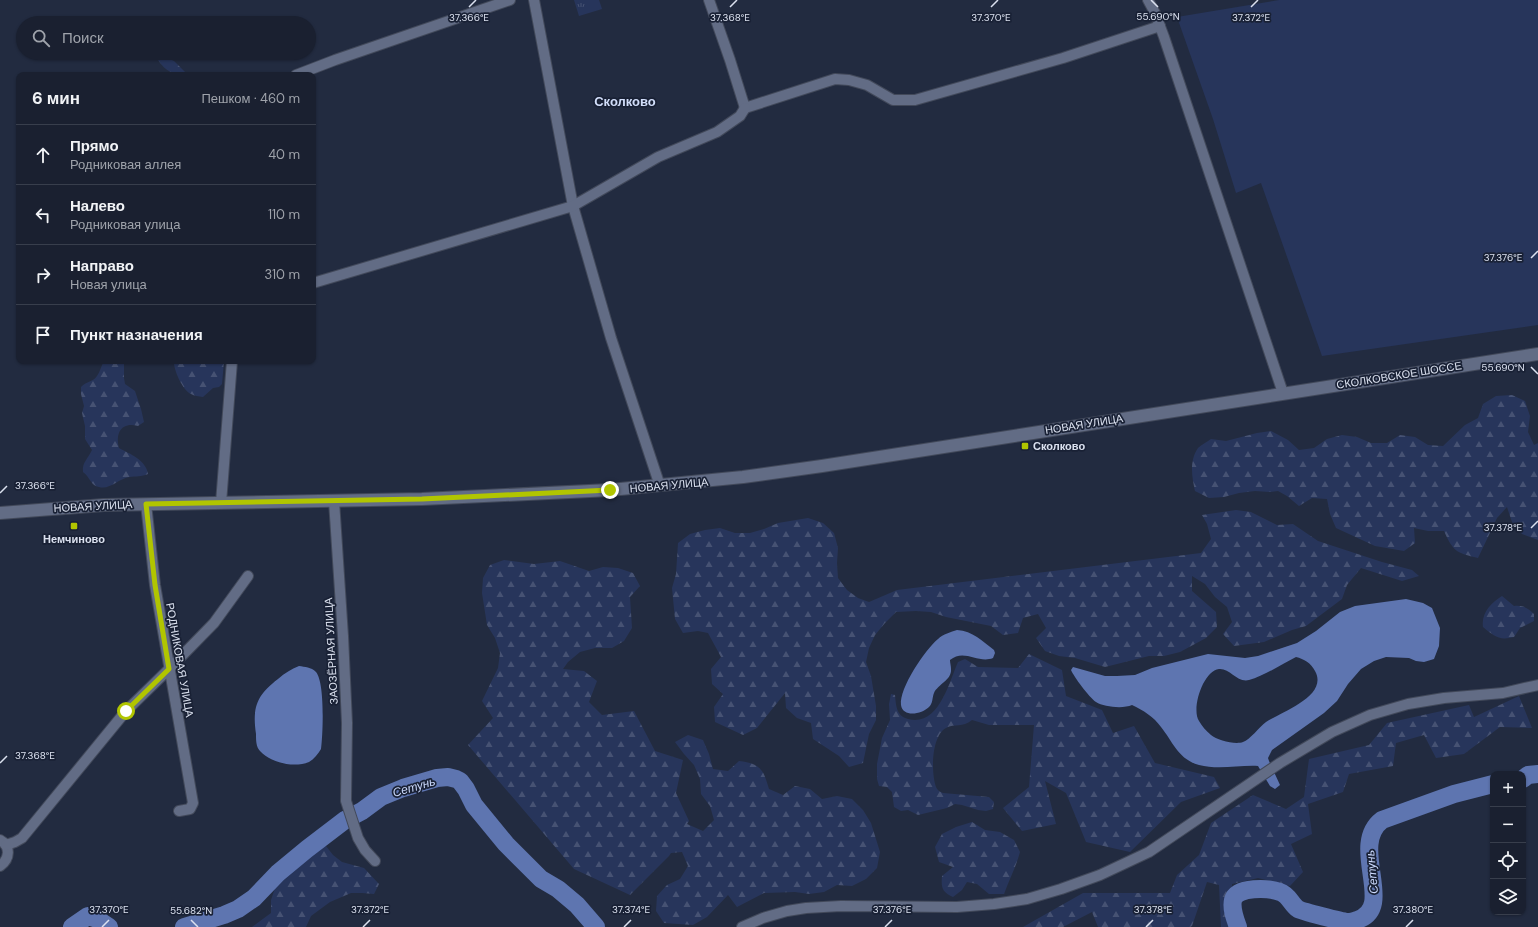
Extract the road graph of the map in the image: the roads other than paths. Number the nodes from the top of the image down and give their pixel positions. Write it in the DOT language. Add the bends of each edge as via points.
graph roads {
  1 [pos="510,0"];
  2 [pos="534,0"];
  3 [pos="709,0"];
  4 [pos="1148,0"];
  5 [pos="1160,26"];
  6 [pos="304,72"];
  7 [pos="745,108"];
  8 [pos="572,206"];
  9 [pos="316,282"];
  10 [pos="1538,354"];
  11 [pos="232,364"];
  12 [pos="1283,393"];
  13 [pos="660,486"];
  14 [pos="334,501"];
  15 [pos="221,503"];
  16 [pos="146,504"];
  17 [pos="0,513"];
  18 [pos="248,576"];
  19 [pos="169,669"];
  20 [pos="1538,685"];
  21 [pos="179,811"];
  22 [pos="3,842"];
  23 [pos="375,860"];
  24 [pos="0,866"];
  25 [pos="742,927"];
  1 -- 6 [label="street"];
  2 -- 8 [label="street"];
  3 -- 7 [label="street"];
  4 -- 5 [label="street"];
  5 -- 7 [label="street" via="1063,58 915,100 893,100 867,85 835,79"];
  5 -- 12 [label="street"];
  7 -- 8 [label="street" via="740,116 717,132 658,157"];
  8 -- 9 [label="street"];
  8 -- 13 [label="street" via="611,338"];
  10 -- 12 [label="street, СКОЛКОВСКОЕ ШОССЕ"];
  11 -- 15 [label="street"];
  12 -- 13 [label="street, НОВАЯ УЛИЦА" via="775,473"];
  13 -- 14 [label="street, НОВАЯ УЛИЦА" via="470,497"];
  14 -- 15 [label="street, НОВАЯ УЛИЦА"];
  14 -- 23 [label="street, ЗАОЗЁРНАЯ УЛИЦА" via="343,636 346,800 358,838"];
  15 -- 16 [label="street, НОВАЯ УЛИЦА"];
  16 -- 17 [label="street, НОВАЯ УЛИЦА"];
  16 -- 19 [label="street, РОДНИКОВАЯ УЛИЦА" via="155,585"];
  18 -- 19 [label="street" via="214,623"];
  19 -- 21 [label="street, РОДНИКОВАЯ УЛИЦА" via="193,803 190,810"];
  19 -- 22 [label="street" via="126,711 22,838 15,842"];
  20 -- 25 [label="street" via="1503,693 1444,698 1370,715 1332,732 1280,763 1150,852 1100,875 1034,897 957,908 806,908 763,918"];
  22 -- 24 [label="street" via="8,850 8,856 6,862"];
}
